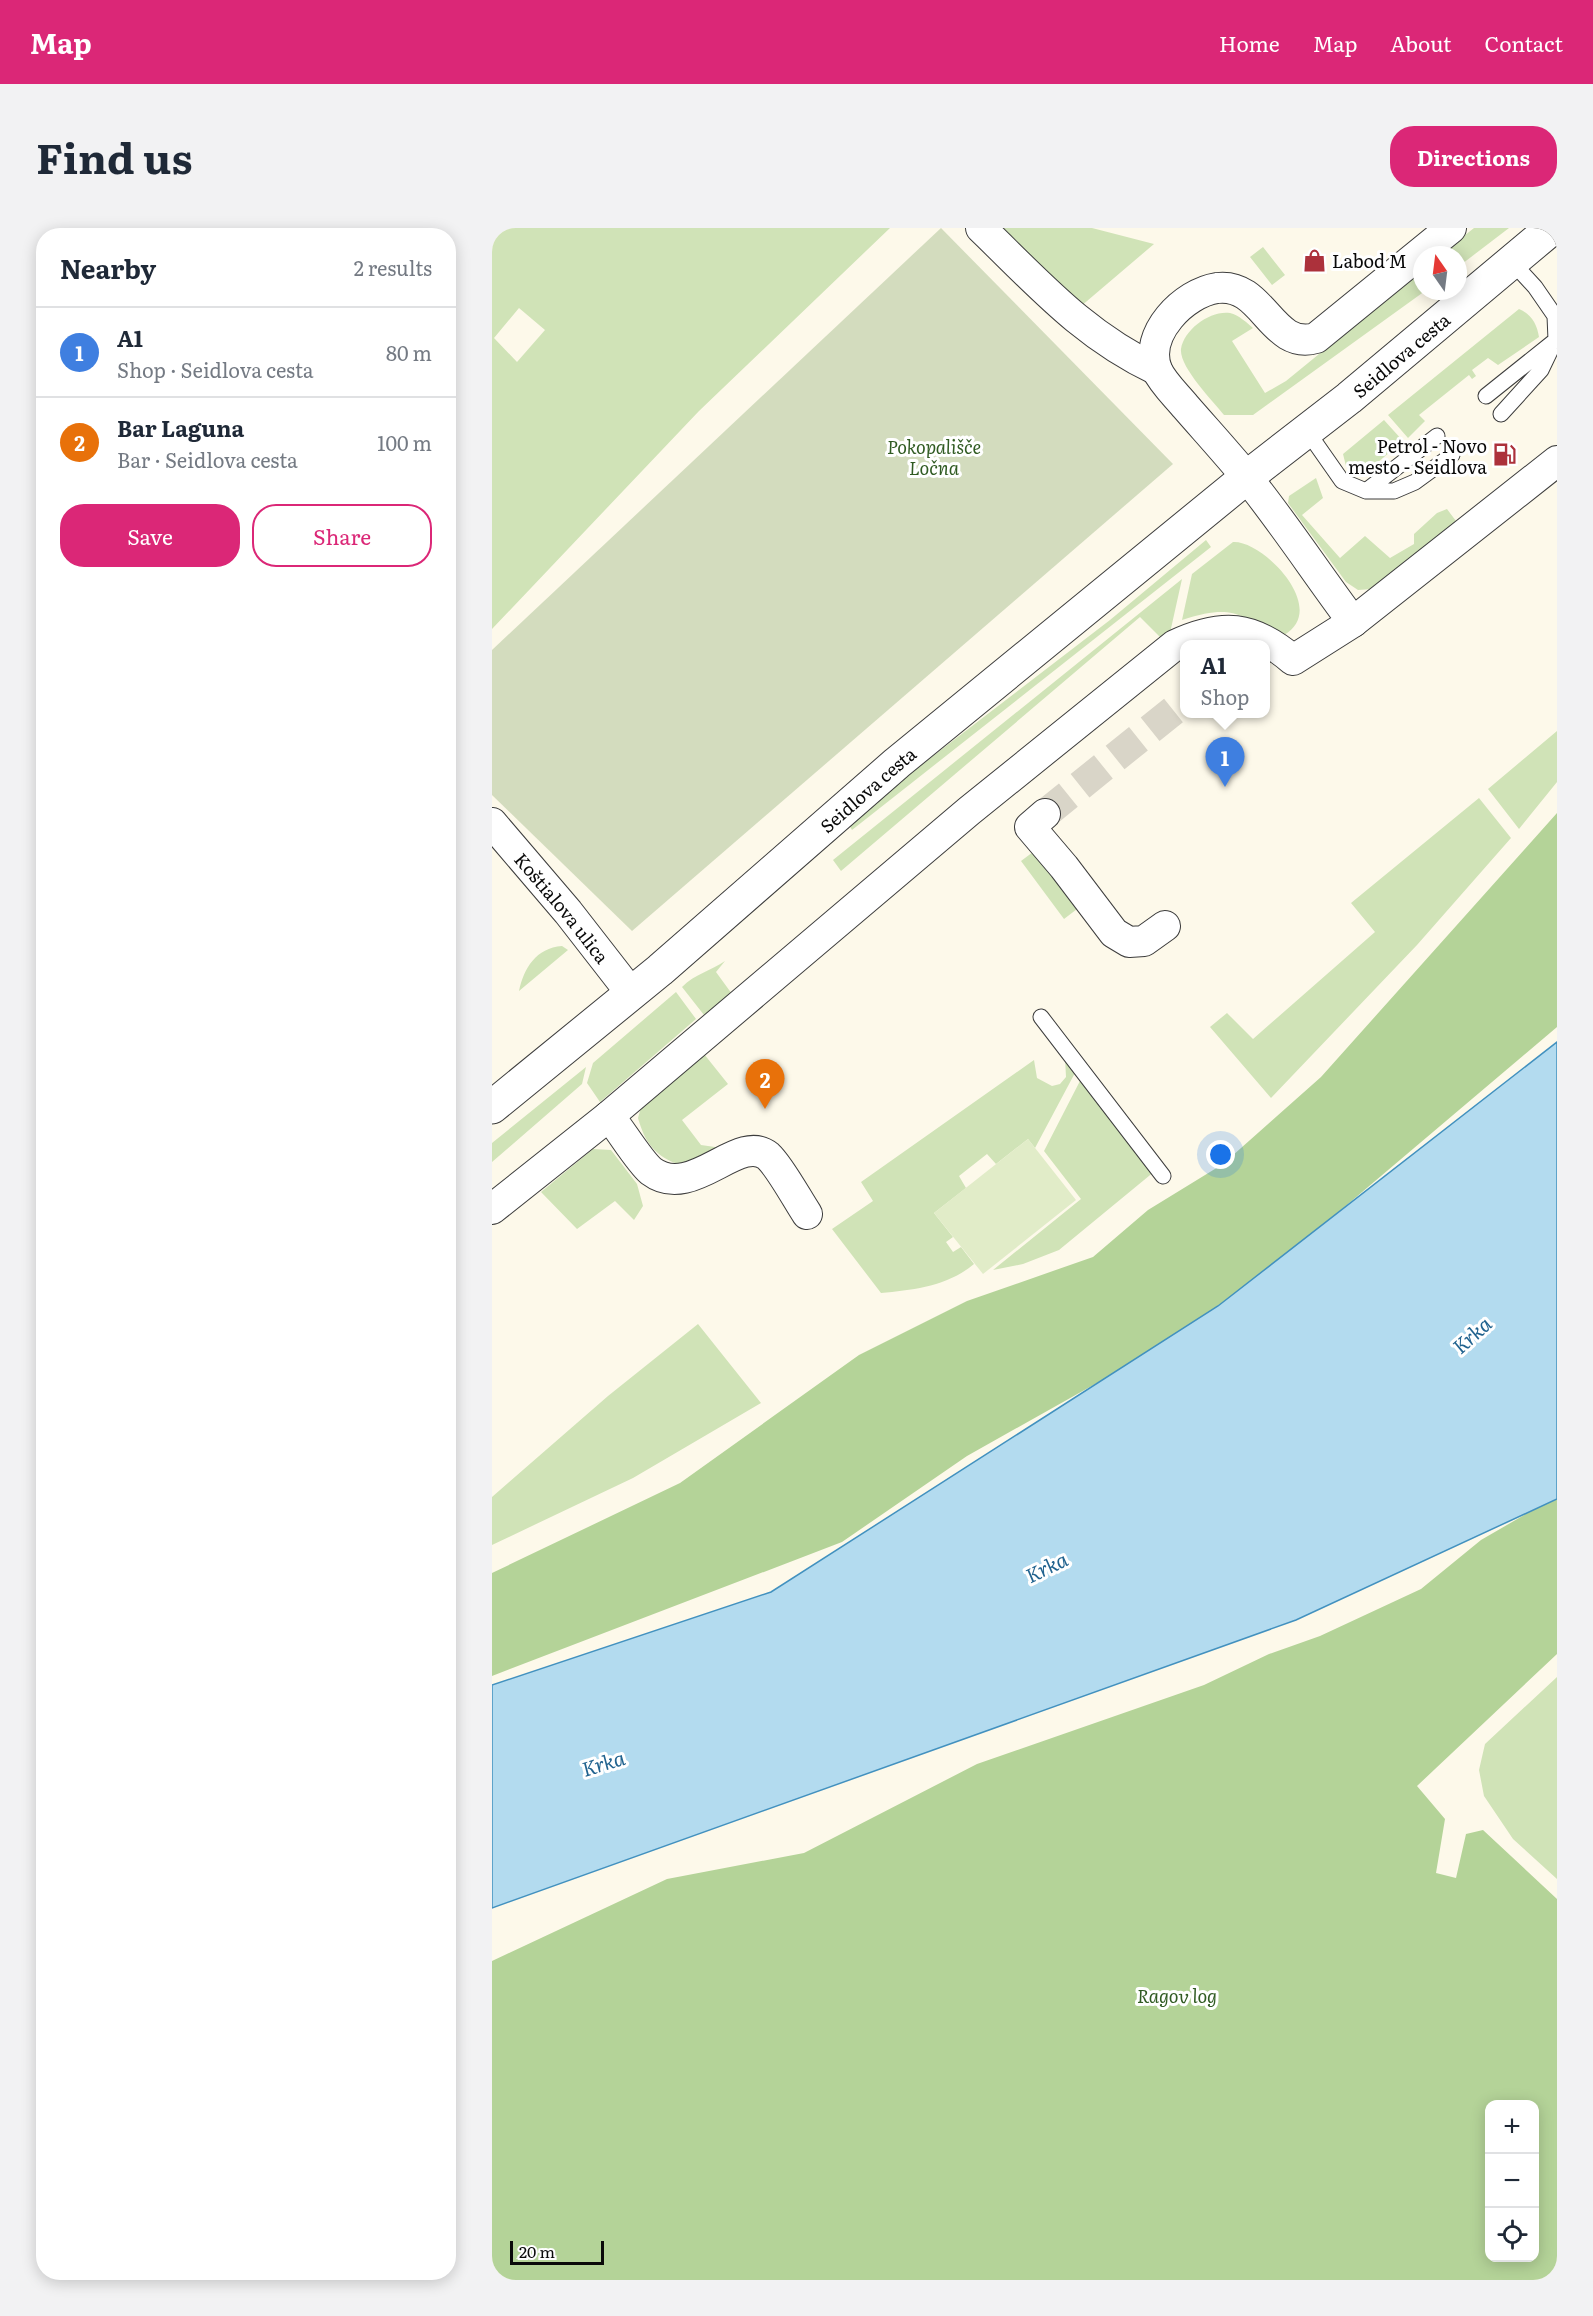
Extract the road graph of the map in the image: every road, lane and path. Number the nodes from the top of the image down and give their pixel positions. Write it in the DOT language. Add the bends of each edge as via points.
graph roads {
  1 [pos="981,228"];
  2 [pos="1451,228"];
  3 [pos="1552,228"];
  4 [pos="1512,262"];
  5 [pos="1556,339"];
  6 [pos="1157,370"];
  7 [pos="1486,396"];
  8 [pos="1501,414"];
  9 [pos="1308,431"];
  10 [pos="1437,436"];
  11 [pos="1452,454"];
  12 [pos="1557,461"];
  13 [pos="1247,477"];
  14 [pos="1366,491"];
  15 [pos="1353,622"];
  16 [pos="1185,640"];
  17 [pos="1262,640"];
  18 [pos="1180,642"];
  19 [pos="1270,643"];
  20 [pos="1279,664"];
  21 [pos="1045,814"];
  22 [pos="492,823"];
  23 [pos="1165,926"];
  24 [pos="631,993"];
  25 [pos="1041,1017"];
  26 [pos="492,1107"];
  27 [pos="609,1116"];
  28 [pos="1163,1176"];
  29 [pos="492,1209"];
  30 [pos="807,1214"];
  1 -- 6 [label="street" via="1104,342"];
  2 -- 6 [label="street" via="1336,323 1305,341 1292,339 1279,330 1250,297 1218,288 1200,294 1183,303 1160,332 1154,346"];
  3 -- 4 [label="street, Seidlova cesta"];
  4 -- 5 [label="lane" via="1555,316"];
  4 -- 9 [label="street, Seidlova cesta"];
  5 -- 7 [label="lane"];
  5 -- 8 [label="lane" via="1541,370"];
  6 -- 13 [label="street"];
  9 -- 13 [label="street, Seidlova cesta"];
  9 -- 14 [label="lane" via="1342,481"];
  10 -- 14 [label="lane"];
  11 -- 14 [label="lane" via="1415,482 1394,491"];
  12 -- 15 [label="street"];
  13 -- 15 [label="street"];
  13 -- 24 [label="street, Seidlova cesta" via="897,763"];
  15 -- 20 [label="street"];
  16 -- 17 [label="street" via="1203,632 1226,629"];
  18 -- 27 [label="street" via="969,811"];
  19 -- 20 [label="street" via="1277,646"];
  21 -- 23 [label="street" via="1030,827 1114,933 1129,942 1144,941"];
  22 -- 24 [label="street, Koštialova ulica"];
  24 -- 26 [label="street, Seidlova cesta"];
  25 -- 28 [label="lane"];
  27 -- 29 [label="street"];
  27 -- 30 [label="street" via="651,1171 672,1179 697,1176 721,1162 756,1151 768,1156"];
}
